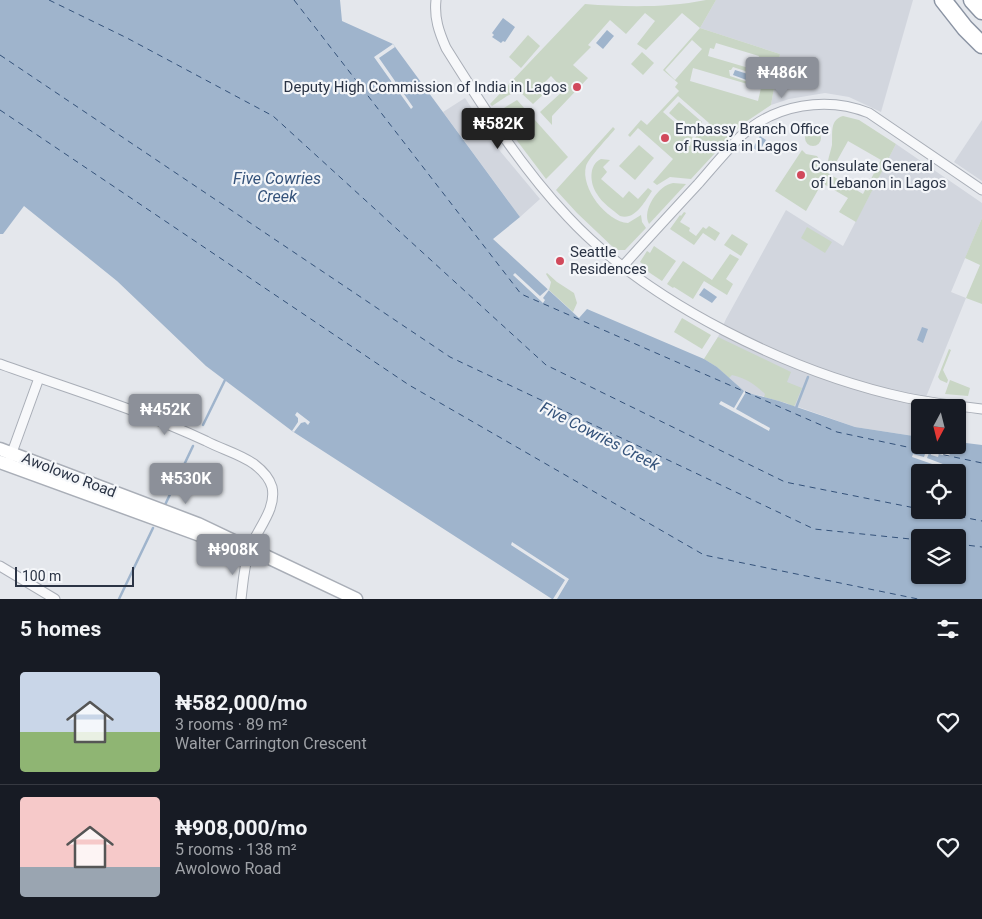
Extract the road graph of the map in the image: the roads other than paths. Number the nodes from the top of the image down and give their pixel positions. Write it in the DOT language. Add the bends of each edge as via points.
graph roads {
  1 [pos="436,0"];
  2 [pos="943,0"];
  3 [pos="955,0"];
  4 [pos="972,0"];
  5 [pos="982,11"];
  6 [pos="982,31"];
  7 [pos="982,45"];
  8 [pos="982,190"];
  9 [pos="623,266"];
  10 [pos="0,364"];
  11 [pos="39,378"];
  12 [pos="982,409"];
  13 [pos="5,457"];
  14 [pos="249,552"];
  15 [pos="0,566"];
  16 [pos="44,596"];
  17 [pos="55,599"];
  18 [pos="241,599"];
  19 [pos="339,599"];
  20 [pos="356,599"];
  1 -- 9 [label="street" via="436,20 446,48 496,127 568,218"];
  2 -- 7 [label="highway"];
  3 -- 6 [label="highway"];
  4 -- 5 [label="highway"];
  8 -- 9 [label="street" via="869,113 855,107 832,104 796,107 768,117 741,136"];
  9 -- 12 [label="street" via="649,286 714,324 801,364 888,393"];
  10 -- 11 [label="street"];
  11 -- 13 [label="street"];
  11 -- 14 [label="street" via="189,433 253,463 269,480 272,500"];
  13 -- 14 [label="main road, Awolowo Road" via="189,521"];
  14 -- 18 [label="street"];
  14 -- 19 [label="main road, Awolowo Road"];
  14 -- 20 [label="main road, Awolowo Road"];
  15 -- 16 [label="street"];
  16 -- 17 [label="street"];
}
